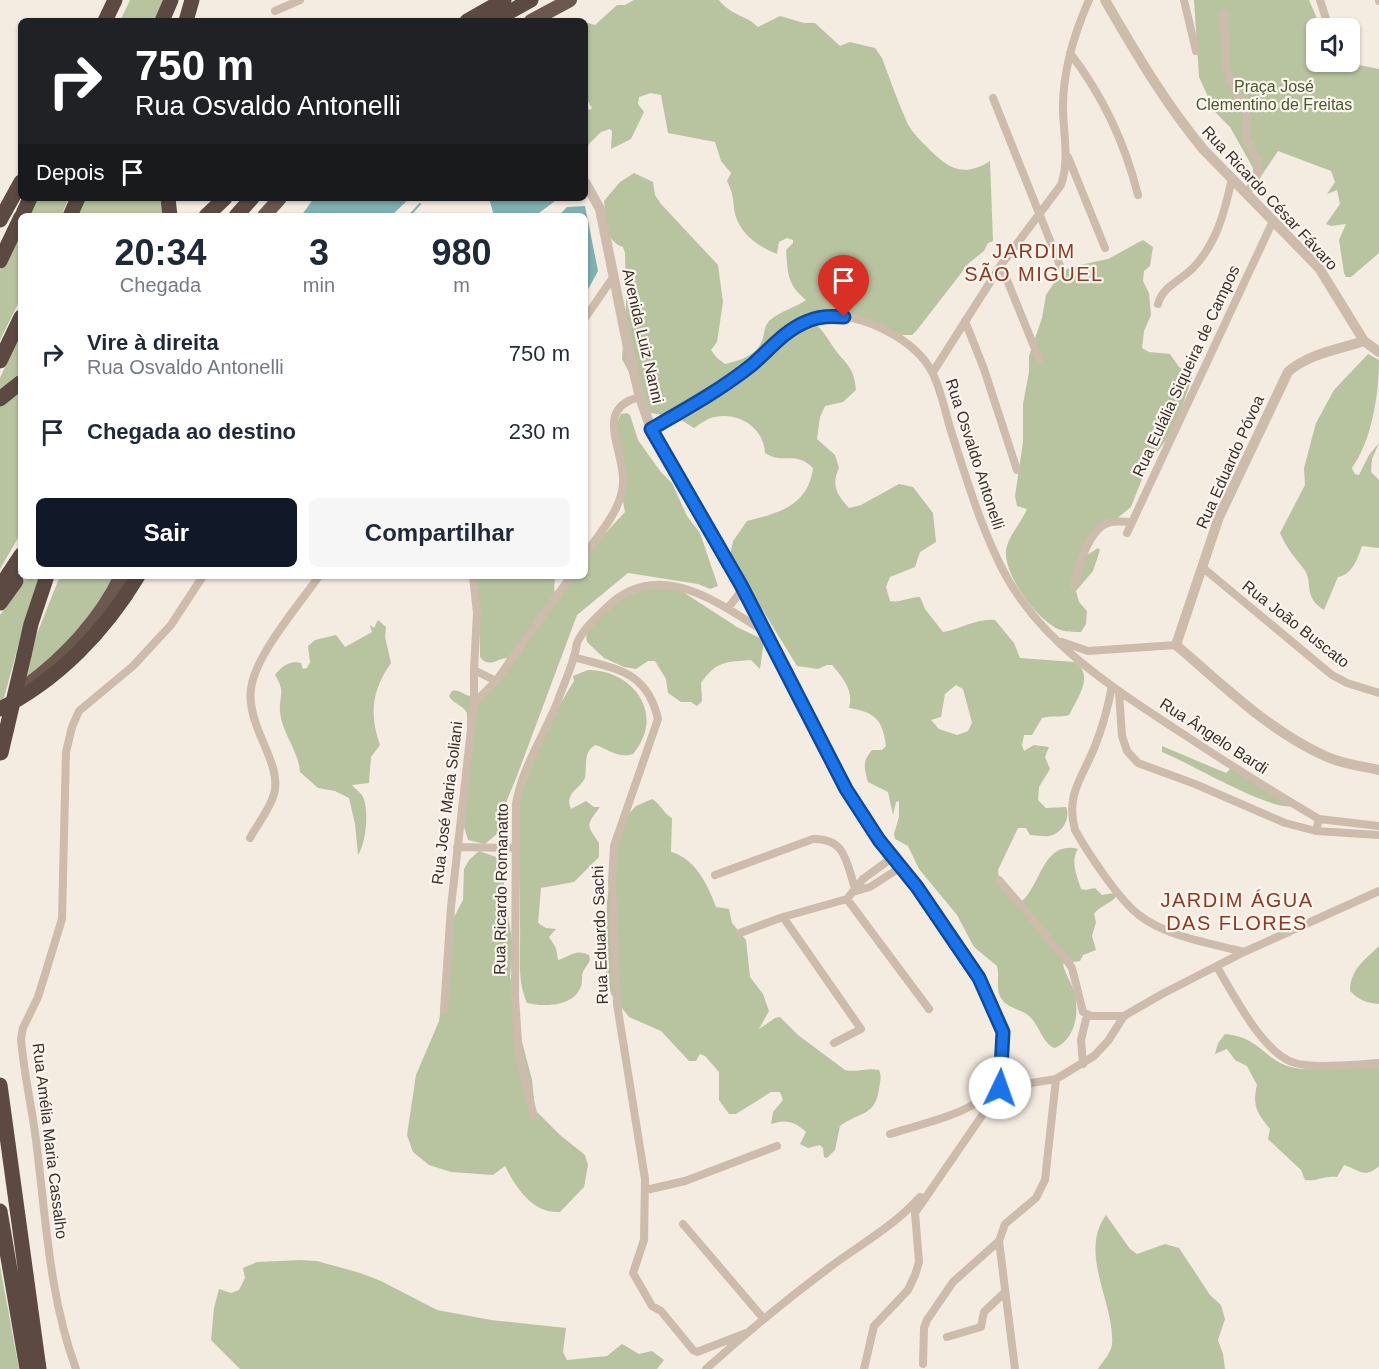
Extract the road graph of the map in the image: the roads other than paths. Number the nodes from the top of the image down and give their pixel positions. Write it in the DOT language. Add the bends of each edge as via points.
graph roads {
  1 [pos="115,0"];
  2 [pos="124,0"];
  3 [pos="171,0"];
  4 [pos="192,0"];
  5 [pos="300,0"];
  6 [pos="504,0"];
  7 [pos="531,0"];
  8 [pos="570,0"];
  9 [pos="1089,0"];
  10 [pos="1105,0"];
  11 [pos="1184,0"];
  12 [pos="1320,0"];
  13 [pos="275,11"];
  14 [pos="1224,13"];
  15 [pos="106,18"];
  16 [pos="116,18"];
  17 [pos="163,18"];
  18 [pos="187,18"];
  19 [pos="472,18"];
  20 [pos="498,18"];
  21 [pos="537,18"];
  22 [pos="1326,18"];
  23 [pos="1196,51"];
  24 [pos="1070,53"];
  25 [pos="993,98"];
  26 [pos="1066,154"];
  27 [pos="1232,178"];
  28 [pos="18,187"];
  29 [pos="588,187"];
  30 [pos="1247,193"];
  31 [pos="1138,195"];
  32 [pos="222,201"];
  33 [pos="236,201"];
  34 [pos="249,201"];
  35 [pos="277,201"];
  36 [pos="209,213"];
  37 [pos="226,213"];
  38 [pos="239,213"];
  39 [pos="267,213"];
  40 [pos="1038,213"];
  41 [pos="0,220"];
  42 [pos="1273,221"];
  43 [pos="18,223"];
  44 [pos="1106,248"];
  45 [pos="0,261"];
  46 [pos="1001,265"];
  47 [pos="1060,268"];
  48 [pos="614,276"];
  49 [pos="1158,304"];
  50 [pos="588,314"];
  51 [pos="965,321"];
  52 [pos="18,323"];
  53 [pos="1364,341"];
  54 [pos="1379,352"];
  55 [pos="1,358"];
  56 [pos="1039,359"];
  57 [pos="933,372"];
  58 [pos="18,384"];
  59 [pos="640,397"];
  60 [pos="0,399"];
  61 [pos="651,429"];
  62 [pos="1017,470"];
  63 [pos="1132,522"];
  64 [pos="1127,533"];
  65 [pos="588,550"];
  66 [pos="18,560"];
  67 [pos="1202,567"];
  68 [pos="18,577"];
  69 [pos="46,579"];
  70 [pos="53,579"];
  71 [pos="119,579"];
  72 [pos="136,579"];
  73 [pos="201,579"];
  74 [pos="317,579"];
  75 [pos="473,579"];
  76 [pos="569,579"];
  77 [pos="741,585"];
  78 [pos="1074,585"];
  79 [pos="0,587"];
  80 [pos="0,603"];
  81 [pos="752,607"];
  82 [pos="728,608"];
  83 [pos="740,616"];
  84 [pos="765,632"];
  85 [pos="1059,641"];
  86 [pos="1176,645"];
  87 [pos="1088,651"];
  88 [pos="24,654"];
  89 [pos="574,657"];
  90 [pos="1085,667"];
  91 [pos="474,670"];
  92 [pos="496,681"];
  93 [pos="1116,689"];
  94 [pos="1379,693"];
  95 [pos="474,703"];
  96 [pos="0,707"];
  97 [pos="1,758"];
  98 [pos="1379,770"];
  99 [pos="1319,819"];
  100 [pos="1379,826"];
  101 [pos="1316,831"];
  102 [pos="1379,836"];
  103 [pos="250,838"];
  104 [pos="457,847"];
  105 [pos="516,848"];
  106 [pos="893,857"];
  107 [pos="901,867"];
  108 [pos="715,875"];
  109 [pos="999,880"];
  110 [pos="856,891"];
  111 [pos="1379,891"];
  112 [pos="847,899"];
  113 [pos="783,917"];
  114 [pos="740,933"];
  115 [pos="1244,952"];
  116 [pos="1216,967"];
  117 [pos="928,1009"];
  118 [pos="444,1010"];
  119 [pos="1087,1015"];
  120 [pos="1124,1016"];
  121 [pos="834,1043"];
  122 [pos="1002,1064"];
  123 [pos="1083,1064"];
  124 [pos="1379,1064"];
  125 [pos="1056,1079"];
  126 [pos="0,1085"];
  127 [pos="1000,1088"];
  128 [pos="534,1117"];
  129 [pos="890,1134"];
  130 [pos="777,1146"];
  131 [pos="931,1188"];
  132 [pos="646,1190"];
  133 [pos="0,1211"];
  134 [pos="682,1224"];
  135 [pos="999,1241"];
  136 [pos="1004,1293"];
  137 [pos="764,1318"];
  138 [pos="747,1333"];
  139 [pos="947,1337"];
  140 [pos="923,1364"];
  141 [pos="27,1369"];
  142 [pos="39,1369"];
  143 [pos="76,1369"];
  144 [pos="706,1369"];
  145 [pos="864,1369"];
  146 [pos="1015,1369"];
  1 -- 15 [label="highway"];
  2 -- 16 [label="highway"];
  3 -- 17 [label="highway"];
  4 -- 18 [label="highway"];
  5 -- 13 [label="street"];
  6 -- 19 [label="highway"];
  7 -- 20 [label="highway"];
  8 -- 21 [label="highway"];
  9 -- 24 [label="street"];
  10 -- 27 [label="street, Rua Ricardo César Fávaro" via="1172,110"];
  11 -- 23 [label="street"];
  12 -- 22 [label="street"];
  14 -- 30 [label="street" via="1226,67 1247,113 1246,138 1258,162 1257,176"];
  24 -- 26 [label="street" via="1063,107"];
  24 -- 31 [label="street" via="1117,128"];
  25 -- 40 [label="street"];
  26 -- 40 [label="street" via="1061,185"];
  26 -- 44 [label="street"];
  27 -- 30 [label="street, Rua Ricardo César Fávaro"];
  27 -- 49 [label="street" via="1218,231 1194,267 1164,291"];
  28 -- 41 [label="highway"];
  29 -- 48 [label="street, Avenida Luiz Nanni" via="600,209"];
  30 -- 42 [label="street, Rua Ricardo César Fávaro"];
  32 -- 36 [label="highway"];
  33 -- 37 [label="highway"];
  34 -- 38 [label="highway"];
  35 -- 39 [label="highway"];
  40 -- 46 [label="street"];
  40 -- 47 [label="street"];
  42 -- 53 [label="street, Rua Ricardo César Fávaro" via="1319,268"];
  42 -- 63 [label="street, Rua Eulália Siqueira de Campos"];
  43 -- 45 [label="highway"];
  46 -- 51 [label="street"];
  46 -- 56 [label="street"];
  48 -- 50 [label="street"];
  48 -- 59 [label="street, Avenida Luiz Nanni"];
  51 -- 57 [label="street"];
  51 -- 62 [label="street"];
  52 -- 55 [label="highway"];
  53 -- 54 [label="street, Rua Ricardo César Fávaro"];
  53 -- 67 [label="street, Rua Eduardo Póvoa" via="1295,365 1288,372 1219,517"];
  57 -- 61 [label="street, Rua Osvaldo Antonelli" via="912,345 899,337 863,322 826,316 789,330 753,364"];
  57 -- 85 [label="street, Rua Osvaldo Antonelli" via="983,530 1020,602"];
  58 -- 60 [label="highway"];
  59 -- 61 [label="street, Avenida Luiz Nanni"];
  59 -- 65 [label="street" via="616,410 614,429 623,489 619,504"];
  61 -- 77 [label="street, Avenida Luiz Nanni"];
  63 -- 64 [label="street, Rua Eulália Siqueira de Campos"];
  63 -- 78 [label="street" via="1105,523 1098,530 1084,552"];
  66 -- 79 [label="highway"];
  67 -- 86 [label="street, Rua Eduardo Póvoa"];
  67 -- 94 [label="street, Rua João Buscato" via="1332,675"];
  68 -- 80 [label="highway"];
  69 -- 88 [label="highway"];
  70 -- 88 [label="highway"];
  71 -- 96 [label="highway" via="74,643"];
  72 -- 96 [label="highway" via="115,611 77,654 41,683"];
  73 -- 143 [label="street, Rua Amélia Maria Cassalho" via="164,633 133,666 79,711 66,752 62,919 21,1039 46,1240"];
  74 -- 103 [label="street" via="268,647 251,687 253,721 275,782 274,795"];
  75 -- 91 [label="street, Rua José Maria Soliani" via="477,614"];
  76 -- 92 [label="street, Rua José Maria Soliani"];
  77 -- 81 [label="street, Avenida Luiz Nanni"];
  77 -- 82 [label="street"];
  81 -- 83 [label="street"];
  81 -- 84 [label="street, Avenida Luiz Nanni"];
  82 -- 83 [label="street, Rua Ricardo Romanatto"];
  82 -- 89 [label="street, Rua Ricardo Romanatto" via="676,585 651,583 629,590 590,623"];
  83 -- 84 [label="street, Rua Ricardo Romanatto"];
  84 -- 106 [label="street, Avenida Luiz Nanni" via="846,789"];
  85 -- 87 [label="street"];
  85 -- 90 [label="street, Rua Ângelo Bardi"];
  86 -- 87 [label="street"];
  86 -- 98 [label="street" via="1251,708 1306,746 1341,762"];
  87 -- 90 [label="street"];
  88 -- 97 [label="highway, bridge"];
  89 -- 105 [label="street, Rua Ricardo Romanatto" via="519,785"];
  89 -- 132 [label="street, Rua Eduardo Sachi" via="634,676 647,690 658,718 614,846 612,882 616,1004"];
  90 -- 93 [label="street, Rua Ângelo Bardi"];
  91 -- 92 [label="street"];
  91 -- 95 [label="street, Rua José Maria Soliani"];
  92 -- 95 [label="street, Rua José Maria Soliani"];
  93 -- 99 [label="street, Rua Ângelo Bardi" via="1249,778"];
  93 -- 101 [label="street" via="1122,736 1127,751 1138,763 1285,823"];
  93 -- 115 [label="street" via="1072,798 1075,830 1139,915 1162,928"];
  95 -- 104 [label="street, Rua José Maria Soliani"];
  99 -- 100 [label="street"];
  99 -- 101 [label="street"];
  101 -- 102 [label="street"];
  104 -- 105 [label="street"];
  104 -- 118 [label="street, Rua José Maria Soliani"];
  105 -- 128 [label="street, Rua Ricardo Romanatto" via="515,997 519,1056"];
  106 -- 107 [label="street, Avenida Luiz Nanni"];
  106 -- 110 [label="street" via="863,879"];
  107 -- 110 [label="street" via="870,887"];
  107 -- 122 [label="street, Avenida Luiz Nanni" via="979,978 1001,1025"];
  108 -- 110 [label="street" via="813,839 827,839 841,848"];
  109 -- 119 [label="street" via="1072,968 1080,1006"];
  110 -- 112 [label="street"];
  111 -- 115 [label="street"];
  112 -- 113 [label="street"];
  112 -- 117 [label="street"];
  113 -- 114 [label="street"];
  113 -- 121 [label="street" via="861,1029"];
  115 -- 116 [label="street"];
  116 -- 120 [label="street"];
  116 -- 124 [label="street" via="1257,1031 1281,1056 1301,1064"];
  119 -- 120 [label="street"];
  119 -- 123 [label="street" via="1081,1040"];
  120 -- 123 [label="street" via="1108,1041"];
  122 -- 127 [label="street, Avenida Luiz Nanni"];
  122 -- 129 [label="street" via="987,1090 973,1104"];
  123 -- 125 [label="street"];
  125 -- 127 [label="street"];
  125 -- 135 [label="street" via="1042,1190 1028,1207 1005,1224"];
  126 -- 142 [label="highway"];
  127 -- 131 [label="street"];
  130 -- 132 [label="street" via="685,1181"];
  131 -- 137 [label="street" via="896,1222"];
  131 -- 145 [label="street" via="915,1213 919,1262 912,1284 874,1326"];
  132 -- 138 [label="street, Rua Eduardo Sachi" via="643,1245 634,1277 652,1306 698,1352"];
  133 -- 141 [label="highway"];
  134 -- 137 [label="street"];
  135 -- 136 [label="street"];
  135 -- 140 [label="street" via="953,1282 927,1320"];
  136 -- 139 [label="street" via="984,1312 981,1327"];
  136 -- 146 [label="street"];
  137 -- 138 [label="street"];
  138 -- 144 [label="street"];
}
